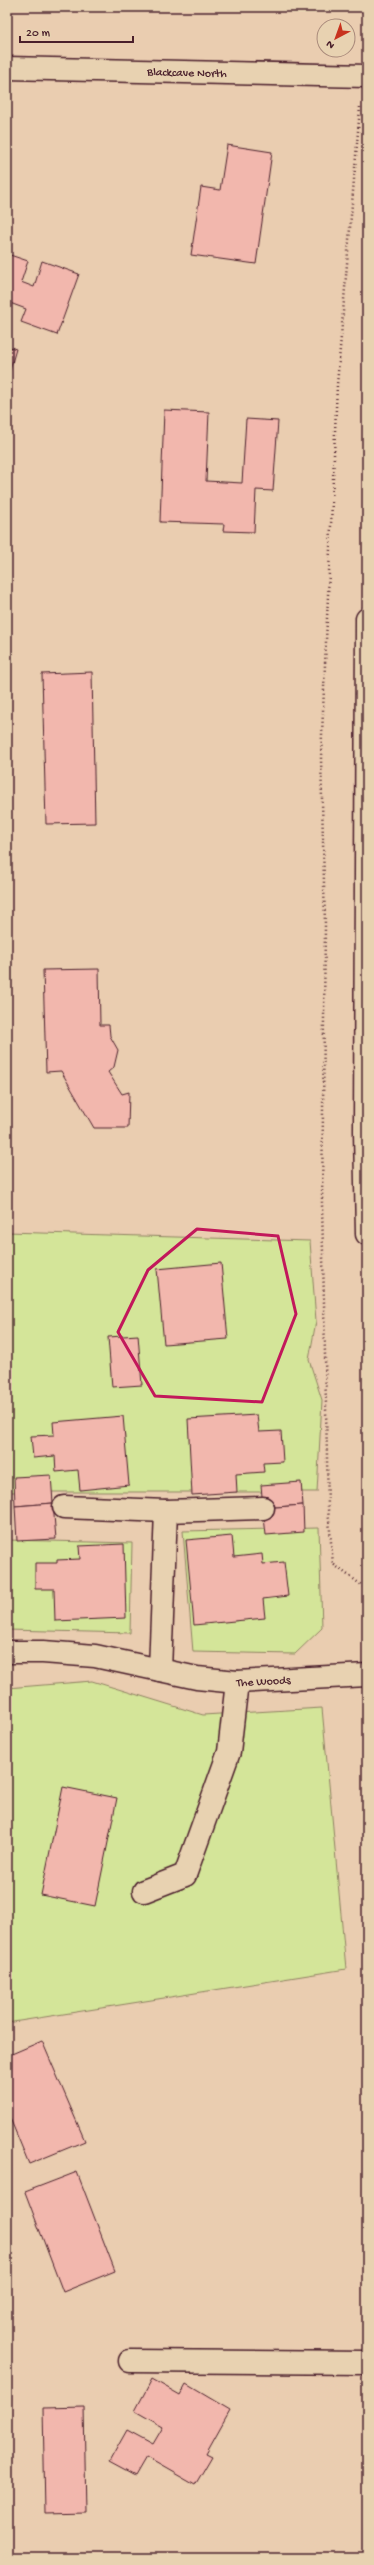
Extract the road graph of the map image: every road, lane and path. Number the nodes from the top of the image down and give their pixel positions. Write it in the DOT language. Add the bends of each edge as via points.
graph roads {
  1 [pos="367,36"];
  2 [pos="7,68"];
  3 [pos="365,76"];
  4 [pos="367,619"];
  5 [pos="366,656"];
  6 [pos="367,1234"];
  7 [pos="64,1507"];
  8 [pos="263,1508"];
  9 [pos="166,1512"];
  10 [pos="367,1589"];
  11 [pos="7,1652"];
  12 [pos="160,1670"];
  13 [pos="367,1675"];
  14 [pos="237,1682"];
  15 [pos="144,1891"];
  16 [pos="130,2361"];
  17 [pos="367,2363"];
  1 -- 3 [label="path"];
  2 -- 3 [label="street, Blackcave North"];
  3 -- 10 [label="path" via="337,385 321,758 325,925 322,1202 328,1509 333,1564"];
  4 -- 5 [label="street"];
  5 -- 6 [label="street"];
  7 -- 9 [label="street"];
  8 -- 9 [label="street"];
  9 -- 12 [label="street"];
  11 -- 12 [label="street, The Woods" via="95,1656"];
  12 -- 14 [label="street, The Woods" via="197,1678"];
  13 -- 14 [label="street, The Woods"];
  14 -- 15 [label="street" via="229,1752 185,1875"];
  16 -- 17 [label="street"];
}
